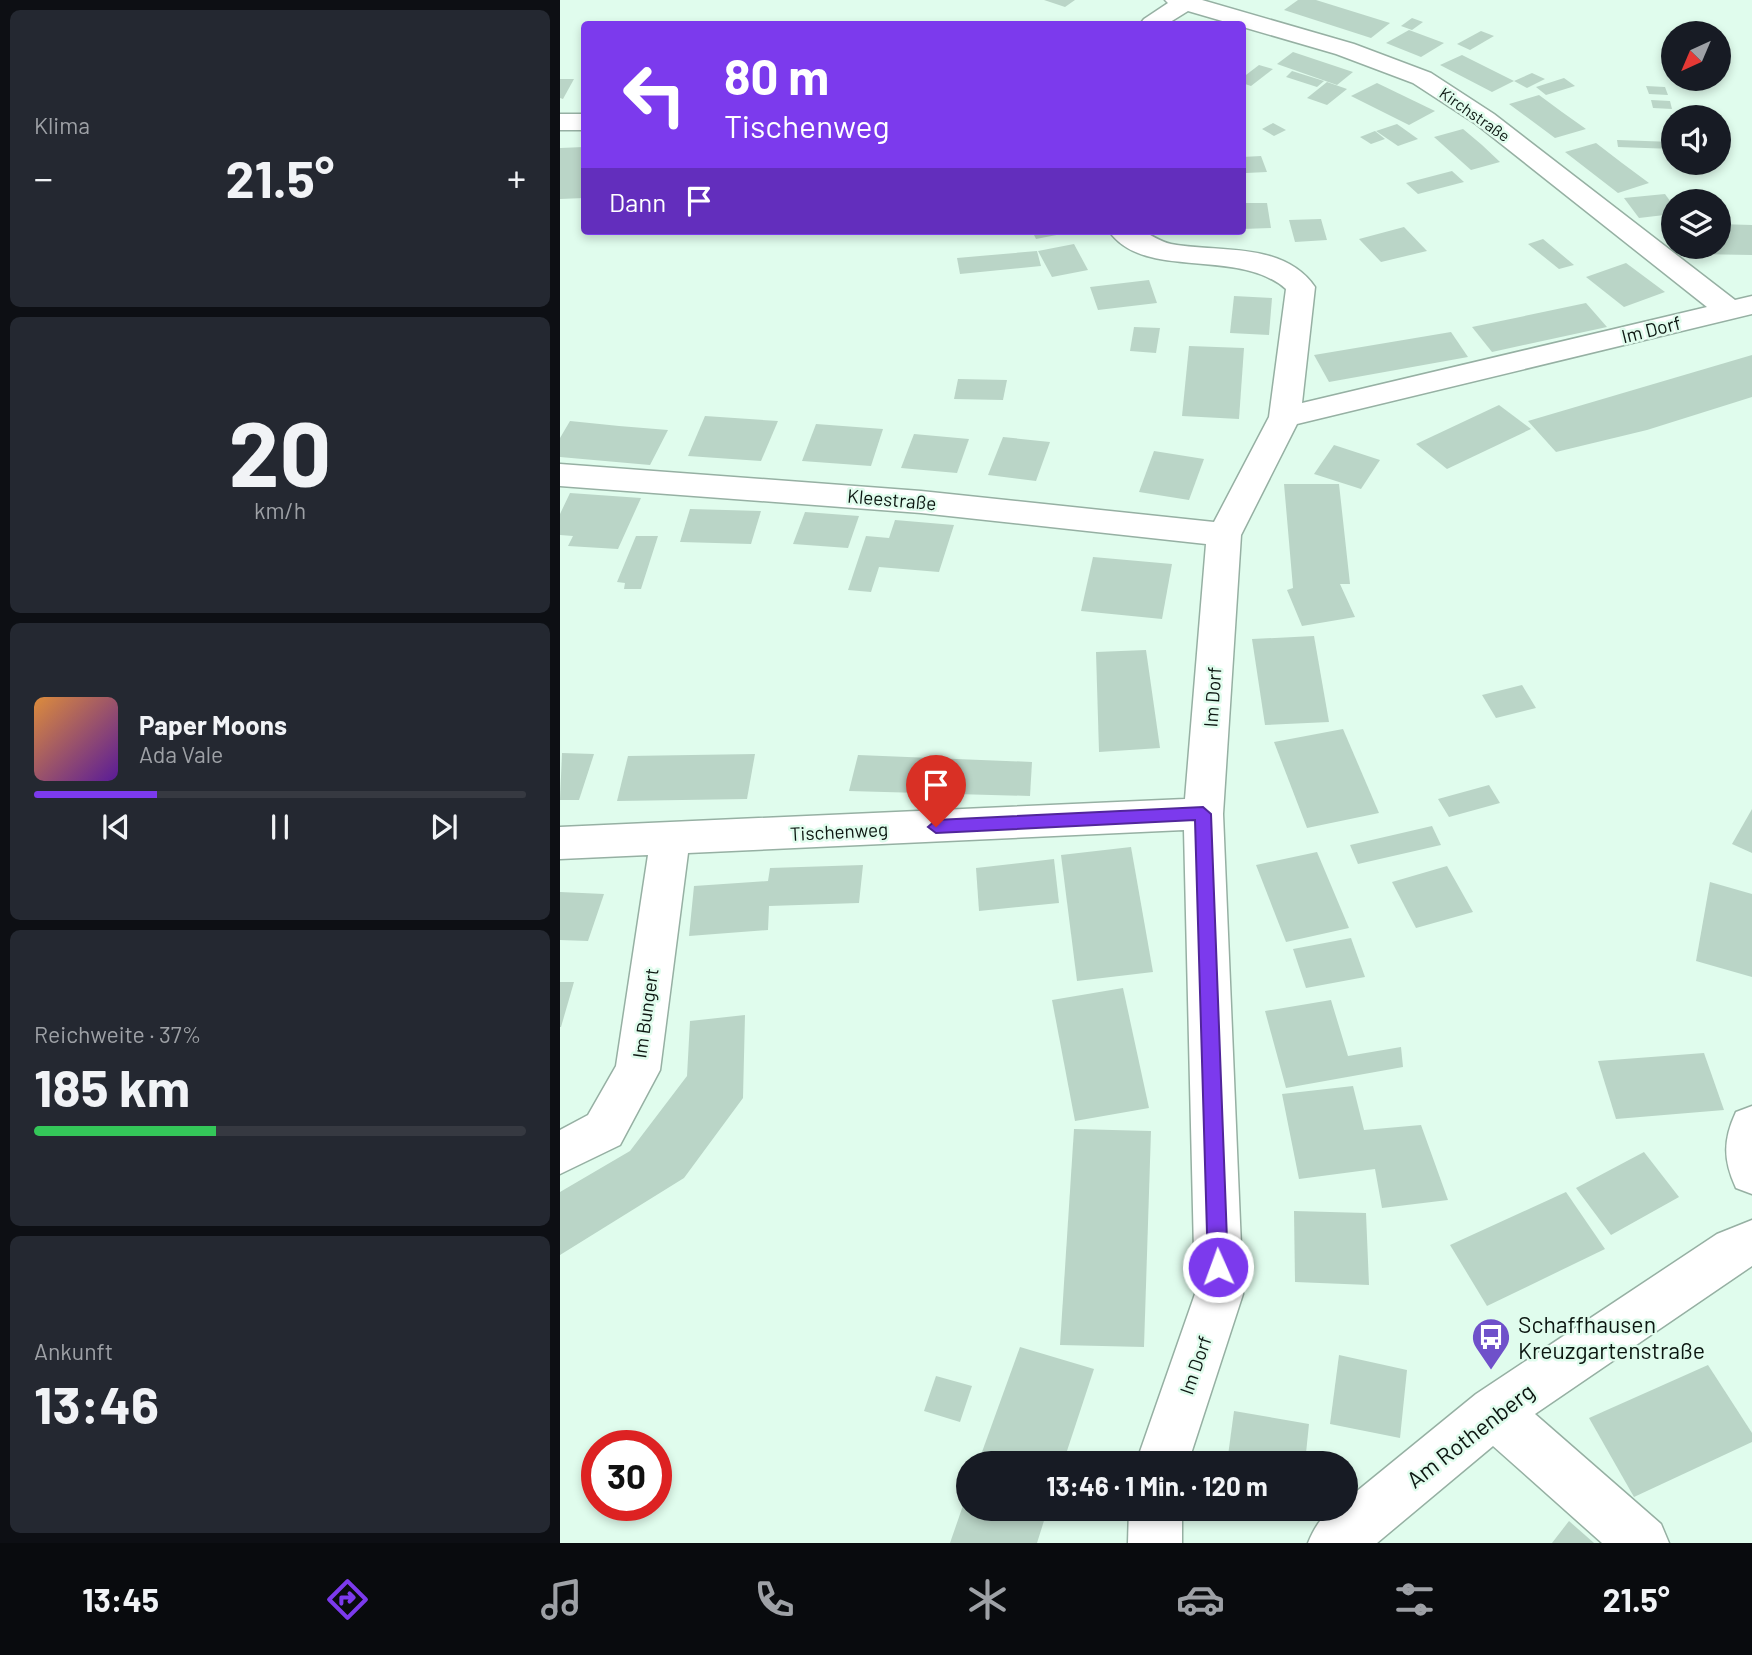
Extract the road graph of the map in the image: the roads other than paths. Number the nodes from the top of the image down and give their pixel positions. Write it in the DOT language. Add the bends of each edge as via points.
graph roads {
  1 [pos="1184,1"];
  2 [pos="1156,21"];
  3 [pos="560,122"];
  4 [pos="581,122"];
  5 [pos="1127,235"];
  6 [pos="1740,307"];
  7 [pos="1285,417"];
  8 [pos="560,475"];
  9 [pos="1224,535"];
  10 [pos="1203,814"];
  11 [pos="670,839"];
  12 [pos="560,843"];
  13 [pos="1752,1128"];
  14 [pos="560,1153"];
  15 [pos="1752,1173"];
  16 [pos="1752,1243"];
  17 [pos="1494,1412"];
  18 [pos="1166,1451"];
  19 [pos="1155,1521"];
  20 [pos="1154,1543"];
  21 [pos="1335,1543"];
  22 [pos="1642,1543"];
  1 -- 2 [label="street"];
  1 -- 6 [label="street, Kirchstraße" via="1345,49 1422,78 1485,118"];
  3 -- 4 [label="street"];
  5 -- 7 [label="street" via="1136,243 1167,252 1257,261 1289,273 1301,287"];
  6 -- 7 [label="street, Im Dorf"];
  7 -- 9 [label="street, Im Dorf"];
  8 -- 9 [label="street, Kleestraße" via="907,500"];
  9 -- 10 [label="street, Im Dorf"];
  10 -- 11 [label="street, Tischenweg"];
  10 -- 18 [label="street, Im Dorf" via="1219,1294"];
  11 -- 12 [label="street, Tischenweg"];
  11 -- 14 [label="street, Im Bungert" via="638,1070 604,1130"];
  13 -- 15 [label="street" via="1748,1143"];
  16 -- 17 [label="street, Am Rothenberg" via="1655,1301"];
  17 -- 21 [label="street, Am Rothenberg"];
  17 -- 22 [label="street"];
  19 -- 20 [label="street"];
}
